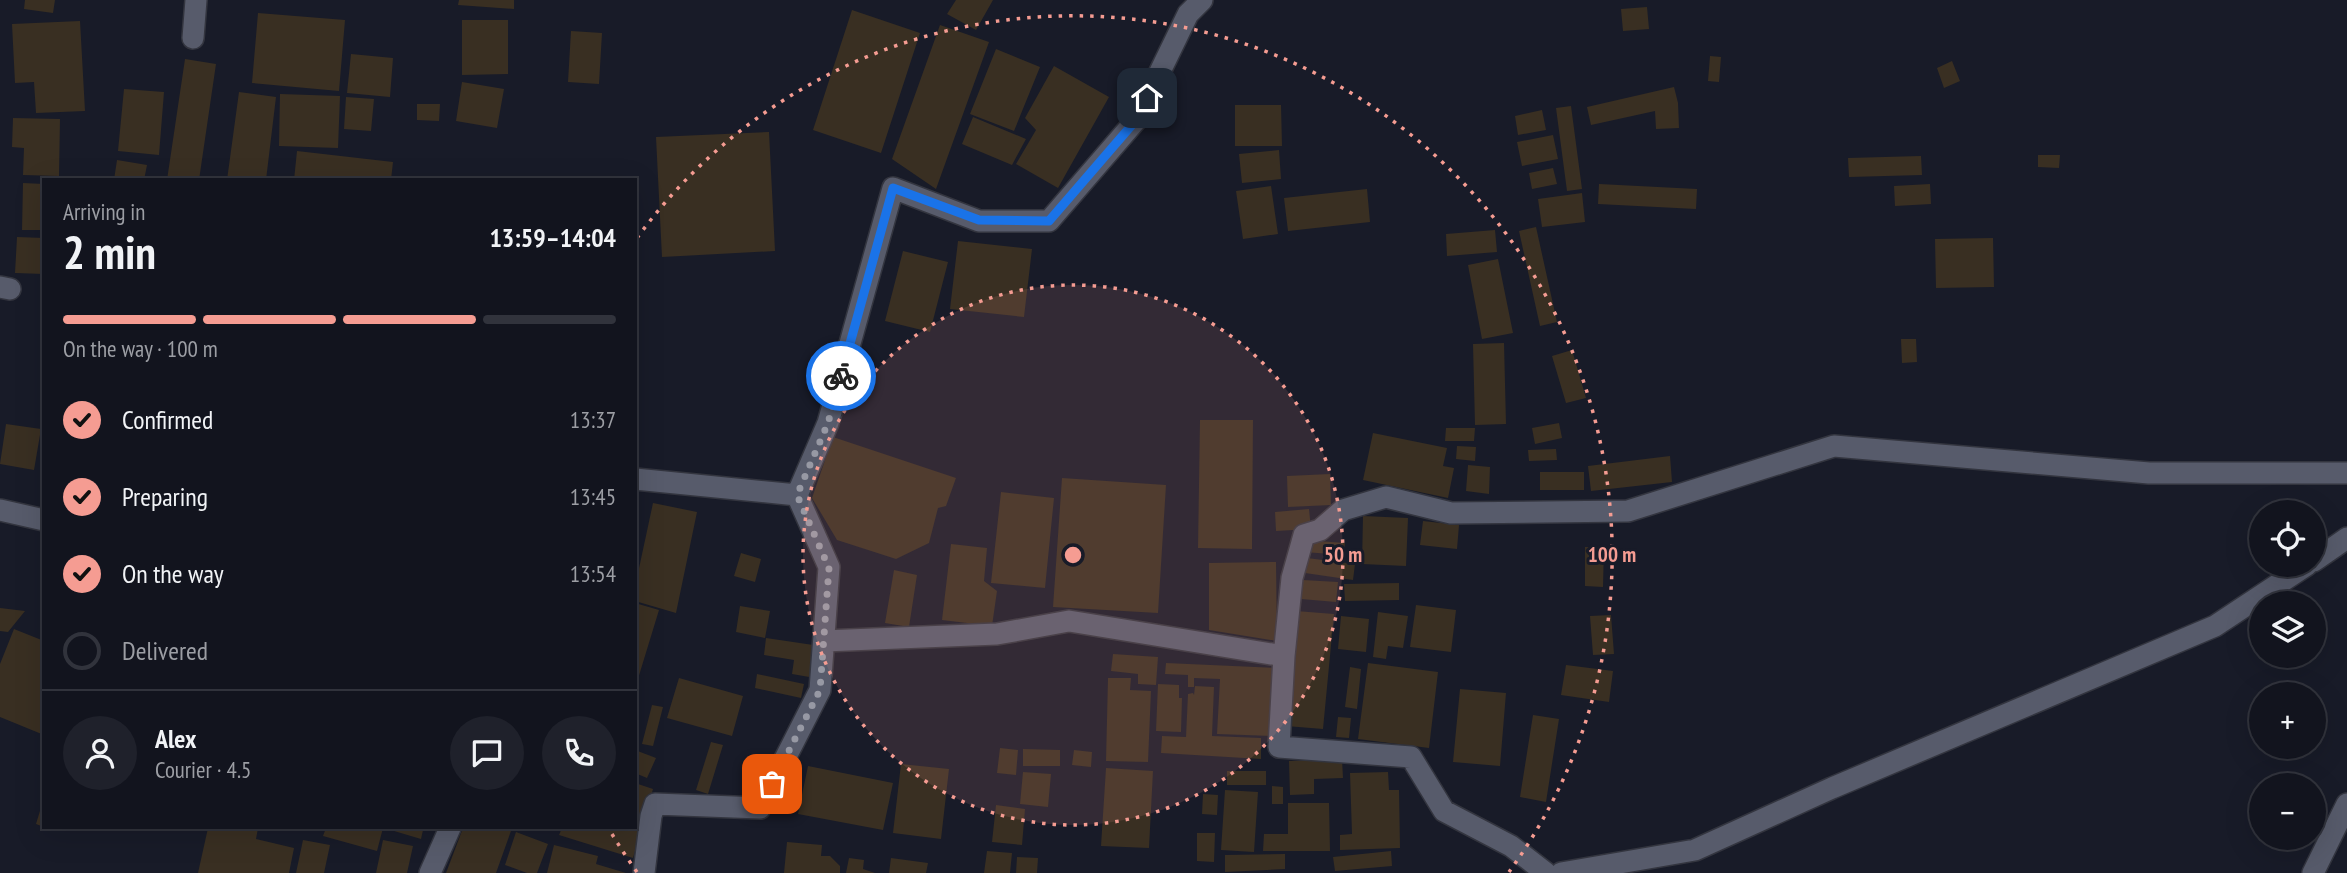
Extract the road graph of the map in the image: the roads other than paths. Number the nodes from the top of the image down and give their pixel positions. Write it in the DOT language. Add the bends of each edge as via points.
graph roads {
  1 [pos="196,0"];
  2 [pos="1202,0"];
  3 [pos="193,38"];
  4 [pos="2347,474"];
  5 [pos="637,479"];
  6 [pos="797,495"];
  7 [pos="0,510"];
  8 [pos="42,520"];
  9 [pos="2347,538"];
  10 [pos="2326,553"];
  11 [pos="2289,577"];
  12 [pos="824,641"];
  13 [pos="1284,656"];
  14 [pos="2347,804"];
  15 [pos="450,829"];
  16 [pos="430,873"];
  17 [pos="644,873"];
  18 [pos="1546,873"];
  19 [pos="1561,873"];
  20 [pos="2313,873"];
  1 -- 3 [label="street"];
  2 -- 6 [label="street" via="1188,14 1137,119 1049,221 979,220 893,188 828,423"];
  4 -- 13 [label="street" via="2149,473 1834,446 1628,510 1451,513 1386,497 1343,510 1320,530 1304,535 1292,578"];
  5 -- 6 [label="street"];
  6 -- 12 [label="street" via="829,568"];
  7 -- 8 [label="street"];
  9 -- 10 [label="street"];
  11 -- 19 [label="street" via="2215,626 1695,850"];
  12 -- 13 [label="street" via="996,634 1069,621"];
  12 -- 17 [label="street" via="820,690 760,808 655,804"];
  13 -- 18 [label="street" via="1279,747 1411,757 1444,811 1511,846"];
  14 -- 20 [label="street"];
  15 -- 16 [label="street"];
}
